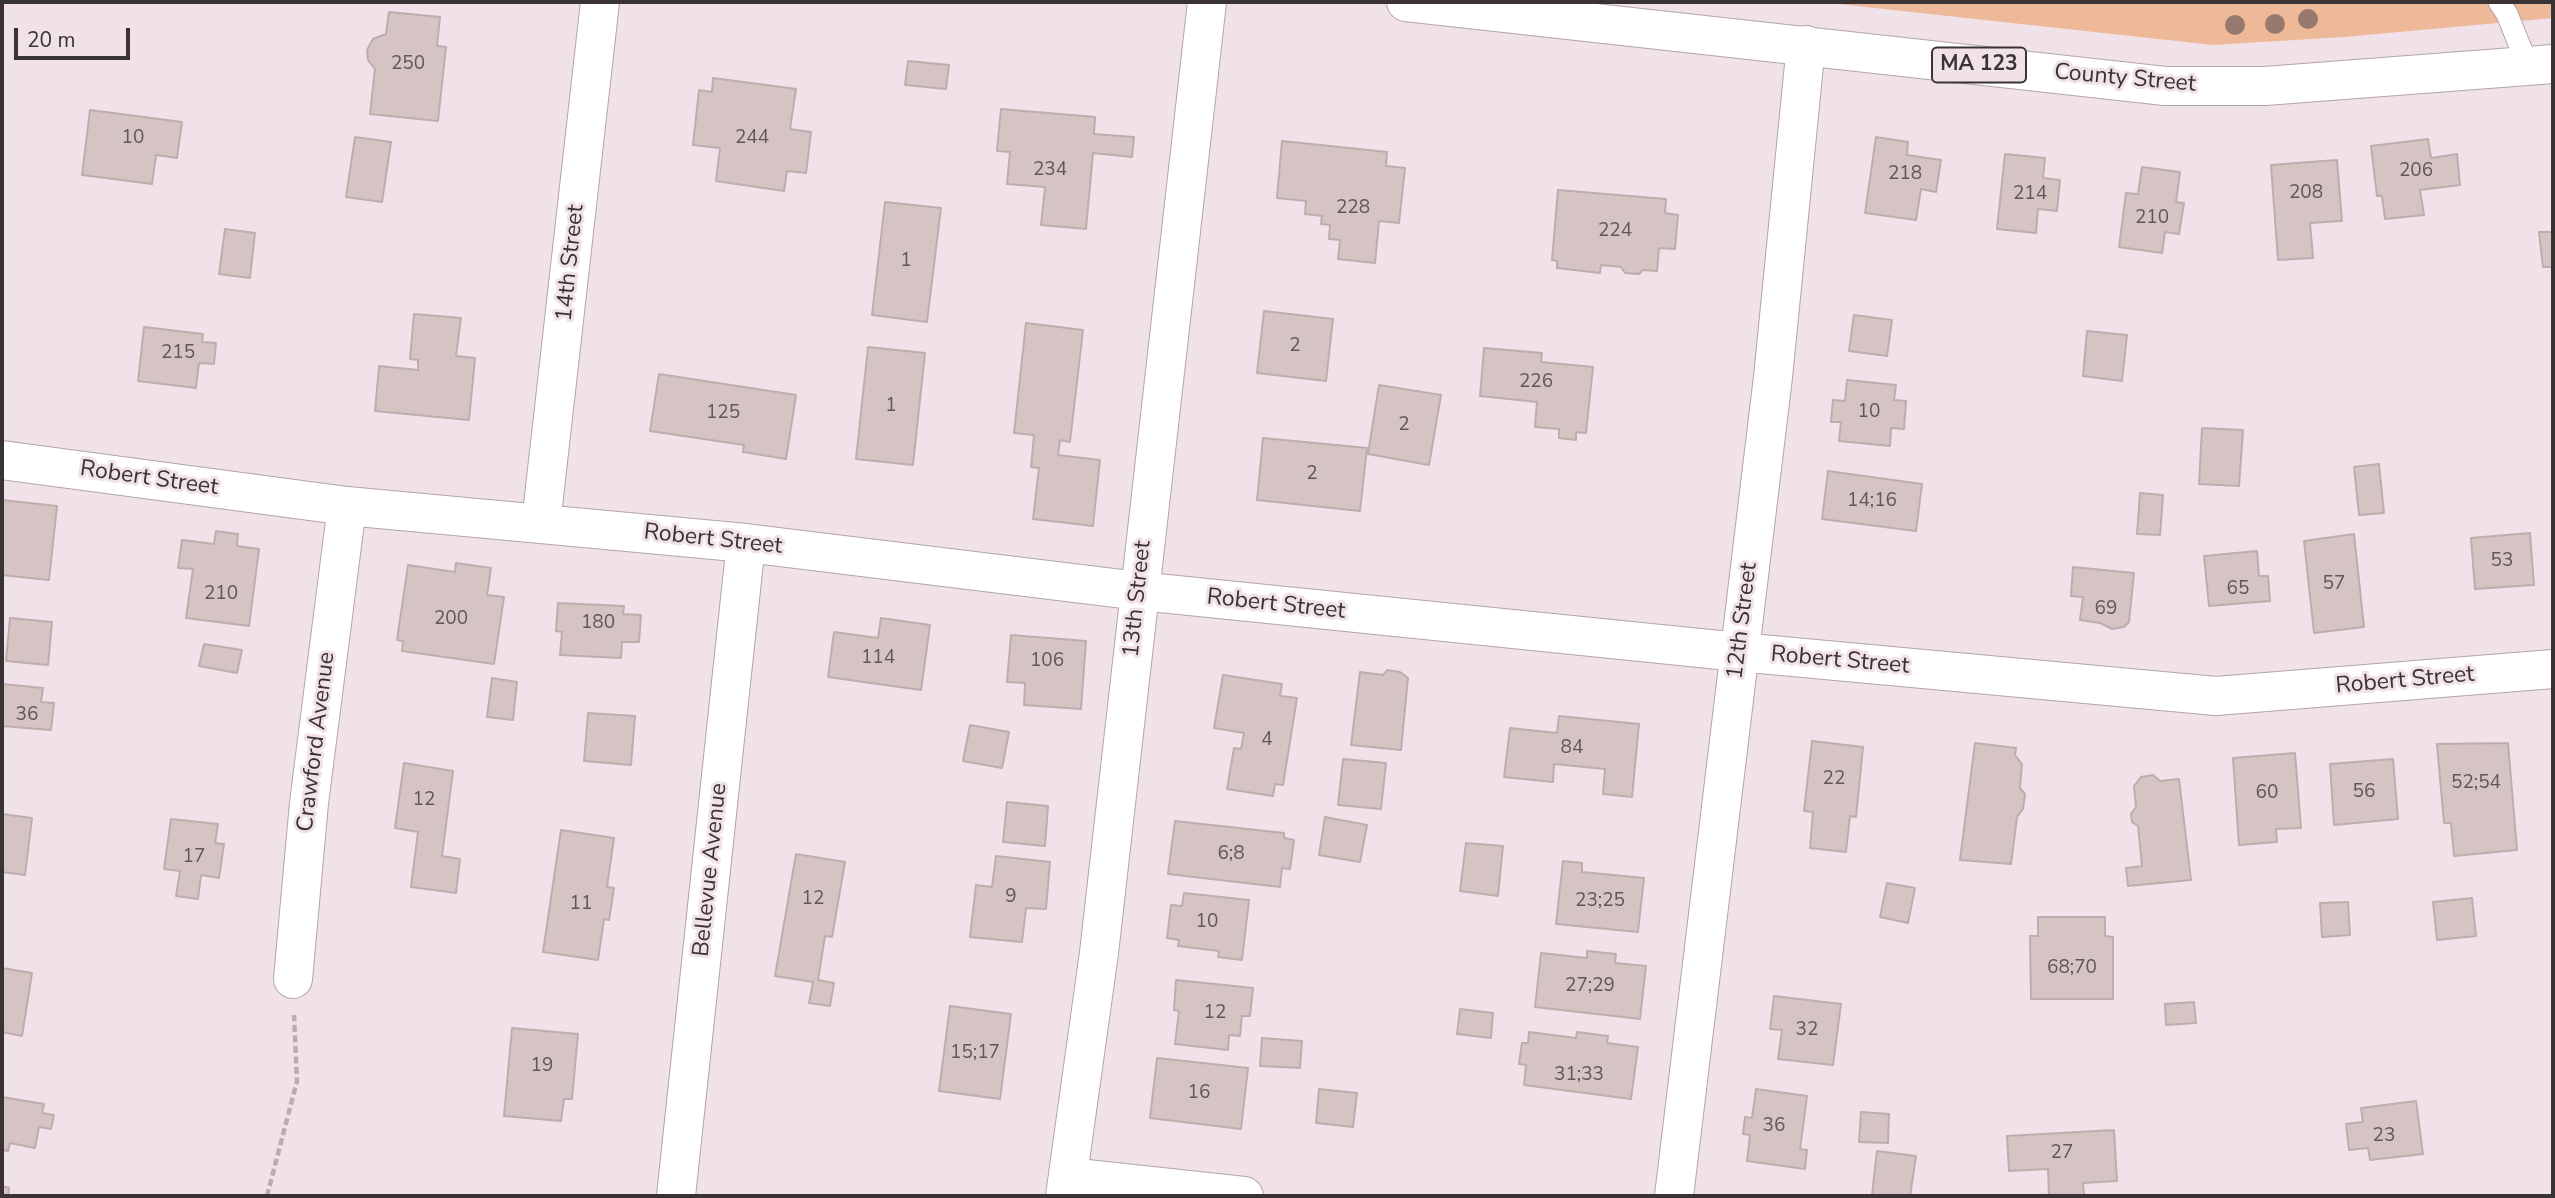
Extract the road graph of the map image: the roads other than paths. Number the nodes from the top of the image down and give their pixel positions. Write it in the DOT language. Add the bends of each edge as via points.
graph roads {
  1 [pos="600,2"];
  2 [pos="1207,2"];
  3 [pos="1406,2"];
  4 [pos="2499,2"];
  5 [pos="1807,45"];
  6 [pos="2540,65"];
  7 [pos="2,460"];
  8 [pos="348,506"];
  9 [pos="541,523"];
  10 [pos="746,543"];
  11 [pos="1139,591"];
  12 [pos="1739,652"];
  13 [pos="2553,669"];
  14 [pos="293,979"];
  15 [pos="1066,1186"];
  16 [pos="676,1196"];
  17 [pos="1244,1196"];
  18 [pos="1674,1196"];
  1 -- 9 [label="main road, 14th Street"];
  2 -- 11 [label="main road, 13th Street"];
  3 -- 5 [label="main road, County Street / MA 123"];
  4 -- 6 [label="lane"];
  5 -- 6 [label="main road, County Street / MA 123" via="2165,86 2265,86"];
  5 -- 12 [label="main road, 12th Street"];
  7 -- 8 [label="main road, Robert Street"];
  8 -- 9 [label="main road, Robert Street"];
  8 -- 14 [label="main road, Crawford Avenue" via="309,803"];
  9 -- 10 [label="main road, Robert Street"];
  10 -- 11 [label="main road, Robert Street"];
  10 -- 16 [label="main road, Bellevue Avenue"];
  11 -- 12 [label="main road, Robert Street"];
  11 -- 15 [label="main road, 13th Street" via="1099,953"];
  12 -- 13 [label="main road, Robert Street" via="2216,696"];
  12 -- 18 [label="main road, 12th Street"];
  15 -- 17 [label="main road"];
}
